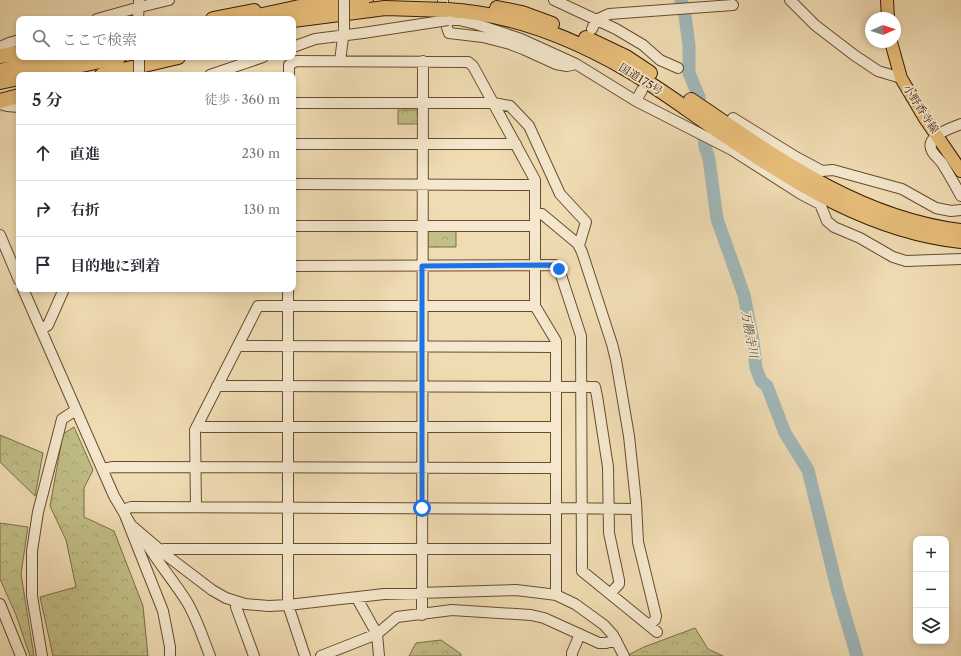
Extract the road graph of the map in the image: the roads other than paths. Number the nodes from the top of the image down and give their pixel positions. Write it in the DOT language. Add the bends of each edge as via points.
graph roads {
  1 [pos="169,0"];
  2 [pos="554,0"];
  3 [pos="790,0"];
  4 [pos="887,0"];
  5 [pos="338,1"];
  6 [pos="368,5"];
  7 [pos="733,5"];
  8 [pos="444,6"];
  9 [pos="139,10"];
  10 [pos="355,11"];
  11 [pos="888,12"];
  12 [pos="111,16"];
  13 [pos="228,16"];
  14 [pos="258,16"];
  15 [pos="296,20"];
  16 [pos="594,25"];
  17 [pos="296,28"];
  18 [pos="344,32"];
  19 [pos="16,41"];
  20 [pos="296,46"];
  21 [pos="0,47"];
  22 [pos="893,48"];
  23 [pos="16,53"];
  24 [pos="0,56"];
  25 [pos="578,59"];
  26 [pos="52,60"];
  27 [pos="106,60"];
  28 [pos="138,60"];
  29 [pos="165,60"];
  30 [pos="254,60"];
  31 [pos="340,61"];
  32 [pos="423,61"];
  33 [pos="678,68"];
  34 [pos="0,71"];
  35 [pos="49,72"];
  36 [pos="115,72"];
  37 [pos="139,72"];
  38 [pos="219,72"];
  39 [pos="289,72"];
  40 [pos="901,78"];
  41 [pos="16,79"];
  42 [pos="0,82"];
  43 [pos="642,90"];
  44 [pos="16,97"];
  45 [pos="636,101"];
  46 [pos="0,102"];
  47 [pos="296,103"];
  48 [pos="423,103"];
  49 [pos="494,103"];
  50 [pos="16,106"];
  51 [pos="733,118"];
  52 [pos="961,124"];
  53 [pos="937,134"];
  54 [pos="296,144"];
  55 [pos="423,144"];
  56 [pos="516,144"];
  57 [pos="961,171"];
  58 [pos="296,184"];
  59 [pos="422,185"];
  60 [pos="535,185"];
  61 [pos="830,195"];
  62 [pos="961,196"];
  63 [pos="961,210"];
  64 [pos="535,212"];
  65 [pos="296,226"];
  66 [pos="423,226"];
  67 [pos="535,226"];
  68 [pos="961,231"];
  69 [pos="0,235"];
  70 [pos="961,241"];
  71 [pos="578,244"];
  72 [pos="961,260"];
  73 [pos="296,266"];
  74 [pos="422,266"];
  75 [pos="535,266"];
  76 [pos="16,273"];
  77 [pos="24,292"];
  78 [pos="63,292"];
  79 [pos="288,292"];
  80 [pos="288,306"];
  81 [pos="423,306"];
  82 [pos="535,306"];
  83 [pos="41,330"];
  84 [pos="238,346"];
  85 [pos="288,346"];
  86 [pos="422,346"];
  87 [pos="556,347"];
  88 [pos="217,386"];
  89 [pos="288,386"];
  90 [pos="556,386"];
  91 [pos="581,386"];
  92 [pos="422,387"];
  93 [pos="76,410"];
  94 [pos="198,425"];
  95 [pos="288,427"];
  96 [pos="422,427"];
  97 [pos="556,427"];
  98 [pos="194,467"];
  99 [pos="102,468"];
  100 [pos="288,468"];
  101 [pos="422,468"];
  102 [pos="556,468"];
  103 [pos="196,507"];
  104 [pos="288,508"];
  105 [pos="422,508"];
  106 [pos="556,508"];
  107 [pos="582,508"];
  108 [pos="608,508"];
  109 [pos="636,509"];
  110 [pos="123,510"];
  111 [pos="141,534"];
  112 [pos="288,548"];
  113 [pos="422,549"];
  114 [pos="556,549"];
  115 [pos="160,550"];
  116 [pos="422,593"];
  117 [pos="610,594"];
  118 [pos="556,595"];
  119 [pos="358,597"];
  120 [pos="237,602"];
  121 [pos="0,604"];
  122 [pos="288,604"];
  123 [pos="422,614"];
  124 [pos="649,625"];
  125 [pos="657,632"];
  126 [pos="377,634"];
  127 [pos="580,634"];
  128 [pos="616,640"];
  129 [pos="21,656"];
  130 [pos="42,656"];
  131 [pos="170,656"];
  132 [pos="210,656"];
  133 [pos="254,656"];
  134 [pos="305,656"];
  135 [pos="321,656"];
  136 [pos="379,656"];
  137 [pos="572,656"];
  138 [pos="624,656"];
  1 -- 9 [label="street"];
  2 -- 16 [label="street"];
  3 -- 40 [label="street" via="815,25 860,59 878,71"];
  4 -- 11 [label="main road"];
  5 -- 6 [label="highway, 国道175号"];
  5 -- 13 [label="highway" via="302,1"];
  5 -- 14 [label="highway, 国道175号"];
  5 -- 18 [label="street, bridge"];
  6 -- 8 [label="highway, 国道175号, bridge" via="385,8"];
  6 -- 10 [label="highway, 国道175号"];
  7 -- 16 [label="street" via="609,14"];
  8 -- 18 [label="street, bridge" via="363,33"];
  8 -- 25 [label="street" via="459,20"];
  8 -- 25 [label="street" via="443,16 449,34 483,37 523,48 556,64 567,66"];
  8 -- 61 [label="highway, 国道175号" via="487,5 522,13 626,57 756,156"];
  9 -- 12 [label="street"];
  10 -- 15 [label="highway, 国道175号"];
  10 -- 17 [label="highway"];
  16 -- 33 [label="street" via="616,29 643,45 658,63"];
  18 -- 20 [label="street"];
  18 -- 31 [label="street"];
  19 -- 21 [label="street"];
  22 -- 40 [label="main road, 小野香寺線"];
  23 -- 24 [label="highway"];
  25 -- 45 [label="street"];
  26 -- 34 [label="highway"];
  27 -- 35 [label="highway"];
  28 -- 37 [label="street, bridge"];
  29 -- 36 [label="highway"];
  30 -- 38 [label="street"];
  31 -- 32 [label="street"];
  31 -- 39 [label="street" via="296,61 289,65"];
  32 -- 48 [label="street"];
  32 -- 49 [label="street" via="468,62 473,66"];
  40 -- 53 [label="main road, 小野香寺線"];
  41 -- 42 [label="highway"];
  43 -- 45 [label="street"];
  44 -- 46 [label="highway"];
  45 -- 72 [label="street" via="732,150 820,204 827,221 834,227 893,257 906,261"];
  46 -- 50 [label="street" via="7,106"];
  47 -- 48 [label="street"];
  48 -- 49 [label="street"];
  48 -- 55 [label="street"];
  49 -- 56 [label="street"];
  49 -- 71 [label="street" via="510,106 529,126 560,194 586,222"];
  51 -- 63 [label="street" via="822,171 833,170 902,189 936,208"];
  52 -- 53 [label="street"];
  53 -- 57 [label="main road, 小野香寺線"];
  53 -- 62 [label="street" via="931,150 941,161"];
  54 -- 55 [label="street"];
  55 -- 56 [label="street"];
  55 -- 59 [label="street"];
  56 -- 60 [label="street" via="535,180"];
  58 -- 59 [label="street"];
  59 -- 60 [label="street"];
  59 -- 66 [label="street"];
  60 -- 64 [label="street"];
  61 -- 68 [label="highway, 国道175号" via="923,224"];
  61 -- 70 [label="highway, 国道175号" via="885,224"];
  64 -- 67 [label="street"];
  64 -- 71 [label="street" via="542,214"];
  65 -- 66 [label="street"];
  66 -- 67 [label="street"];
  66 -- 74 [label="street"];
  67 -- 75 [label="street"];
  69 -- 76 [label="street"];
  71 -- 109 [label="street" via="614,350 629,436"];
  73 -- 74 [label="street"];
  74 -- 75 [label="street"];
  74 -- 81 [label="street"];
  75 -- 82 [label="street"];
  75 -- 91 [label="street" via="555,265 559,269 581,336"];
  77 -- 83 [label="street"];
  78 -- 83 [label="street" via="48,325"];
  79 -- 80 [label="street"];
  80 -- 81 [label="street"];
  80 -- 84 [label="street" via="258,306"];
  80 -- 85 [label="street"];
  81 -- 82 [label="street"];
  81 -- 86 [label="street"];
  82 -- 87 [label="street" via="556,341"];
  83 -- 93 [label="street"];
  84 -- 85 [label="street"];
  84 -- 88 [label="street"];
  85 -- 86 [label="street"];
  85 -- 89 [label="street"];
  86 -- 87 [label="street"];
  86 -- 92 [label="street"];
  87 -- 90 [label="street"];
  88 -- 89 [label="street"];
  88 -- 94 [label="street"];
  89 -- 92 [label="street"];
  89 -- 95 [label="street"];
  90 -- 91 [label="street"];
  90 -- 92 [label="street"];
  90 -- 97 [label="street"];
  91 -- 107 [label="street"];
  91 -- 108 [label="street" via="595,387 597,396 608,467"];
  92 -- 96 [label="street"];
  93 -- 99 [label="street"];
  93 -- 130 [label="street" via="62,418 38,512 32,551 32,596"];
  94 -- 95 [label="street"];
  94 -- 98 [label="street" via="195,430"];
  95 -- 96 [label="street"];
  95 -- 100 [label="street"];
  96 -- 97 [label="street"];
  96 -- 101 [label="street"];
  97 -- 102 [label="street"];
  98 -- 99 [label="street"];
  98 -- 100 [label="street"];
  98 -- 103 [label="street"];
  99 -- 110 [label="street"];
  100 -- 101 [label="street"];
  100 -- 104 [label="street"];
  101 -- 102 [label="street"];
  101 -- 105 [label="street"];
  102 -- 106 [label="street"];
  103 -- 104 [label="street"];
  103 -- 110 [label="street" via="131,507"];
  104 -- 105 [label="street"];
  104 -- 112 [label="street"];
  105 -- 106 [label="street"];
  105 -- 113 [label="street"];
  106 -- 107 [label="street"];
  106 -- 114 [label="street"];
  107 -- 108 [label="street"];
  107 -- 117 [label="street" via="582,571"];
  108 -- 109 [label="street"];
  108 -- 117 [label="street" via="609,533 620,580"];
  109 -- 124 [label="street" via="638,542 656,616"];
  110 -- 111 [label="street" via="131,525"];
  110 -- 131 [label="street" via="163,611"];
  111 -- 115 [label="street"];
  111 -- 132 [label="street" via="157,562 187,602"];
  112 -- 113 [label="street"];
  112 -- 115 [label="street"];
  112 -- 122 [label="street"];
  113 -- 114 [label="street"];
  113 -- 116 [label="street"];
  114 -- 118 [label="street"];
  115 -- 120 [label="street" via="212,590"];
  116 -- 118 [label="street" via="516,590"];
  116 -- 119 [label="street"];
  116 -- 123 [label="street"];
  117 -- 124 [label="street"];
  118 -- 128 [label="street" via="598,620"];
  119 -- 122 [label="street"];
  119 -- 126 [label="street"];
  120 -- 122 [label="street" via="261,605"];
  120 -- 133 [label="street" via="236,607"];
  121 -- 129 [label="street"];
  122 -- 134 [label="street"];
  123 -- 126 [label="street" via="398,617"];
  123 -- 127 [label="street" via="452,610 531,615"];
  124 -- 125 [label="street"];
  126 -- 135 [label="street"];
  126 -- 136 [label="street"];
  127 -- 128 [label="street" via="599,643"];
  127 -- 137 [label="street"];
  128 -- 138 [label="street"];
}
